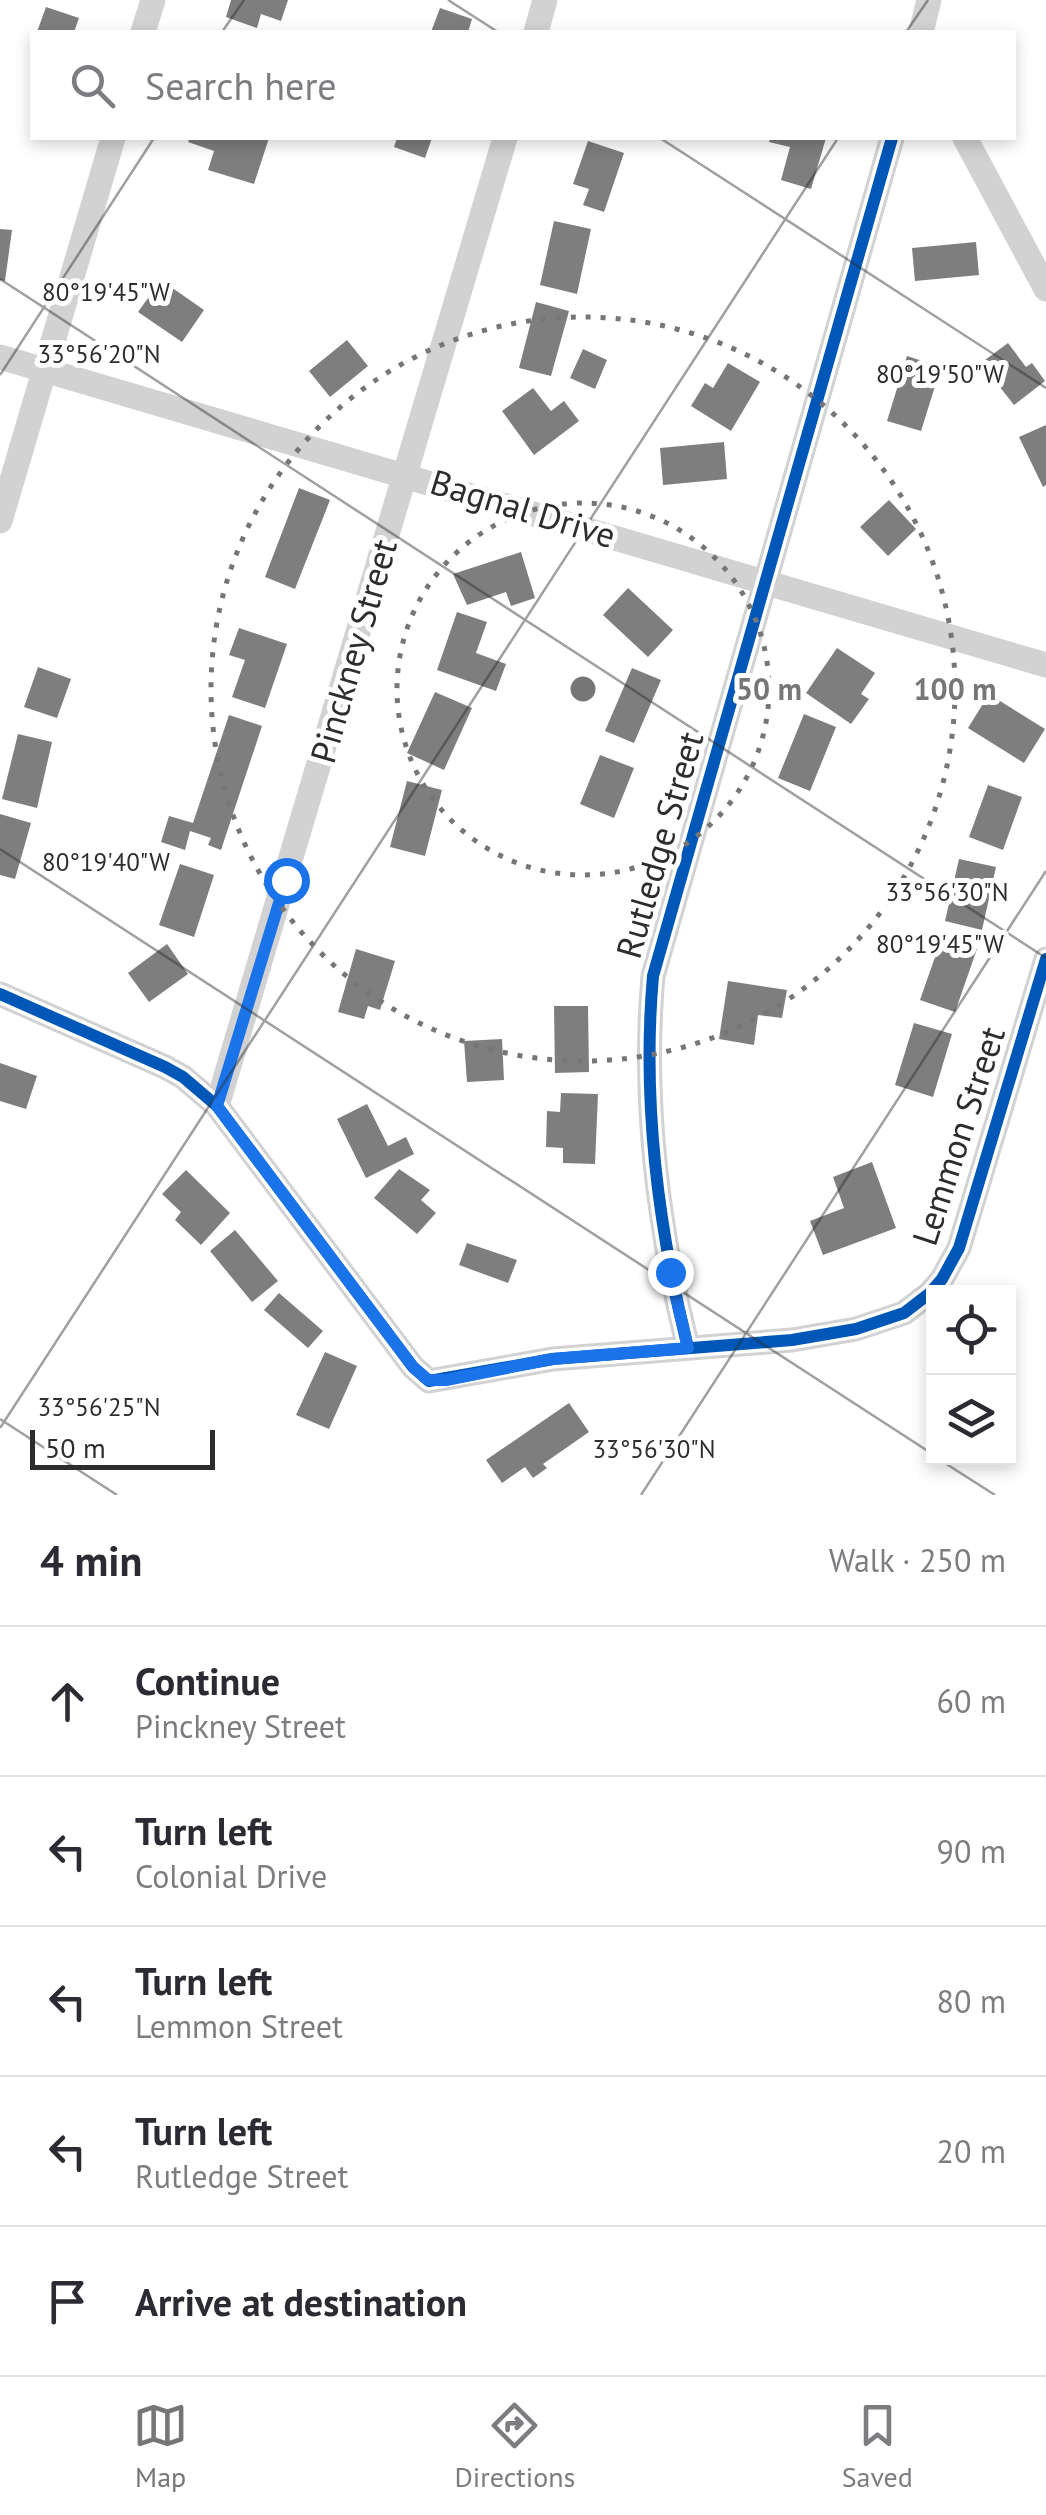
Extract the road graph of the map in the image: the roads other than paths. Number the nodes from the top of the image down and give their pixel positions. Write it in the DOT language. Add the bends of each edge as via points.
graph roads {
  1 [pos="153,0"];
  2 [pos="545,0"];
  3 [pos="930,0"];
  4 [pos="145,30"];
  5 [pos="537,30"];
  6 [pos="922,30"];
  7 [pos="111,140"];
  8 [pos="503,140"];
  9 [pos="891,140"];
  10 [pos="967,140"];
  11 [pos="1046,289"];
  12 [pos="0,357"];
  13 [pos="44,370"];
  14 [pos="406,474"];
  15 [pos="0,521"];
  16 [pos="766,582"];
  17 [pos="1046,664"];
  18 [pos="1046,959"];
  19 [pos="0,994"];
  20 [pos="217,1106"];
  21 [pos="688,1348"];
  1 -- 4 [label="street"];
  2 -- 5 [label="street"];
  3 -- 6 [label="street"];
  7 -- 13 [label="street"];
  8 -- 14 [label="street, Pinckney Street"];
  9 -- 16 [label="street, Rutledge Street"];
  10 -- 11 [label="street"];
  12 -- 13 [label="street, Bagnal Drive"];
  13 -- 14 [label="street, Bagnal Drive"];
  13 -- 15 [label="street"];
  14 -- 16 [label="street, Bagnal Drive"];
  14 -- 20 [label="street, Pinckney Street"];
  16 -- 17 [label="street, Bagnal Drive"];
  16 -- 21 [label="street, Rutledge Street" via="652,990 653,1138 670,1272"];
  18 -- 21 [label="street, Lemmon Street" via="958,1248 930,1293 904,1314 856,1330"];
  19 -- 20 [label="street" via="166,1067"];
  20 -- 21 [label="street, Lemmon Street" via="428,1380 552,1359"];
}
